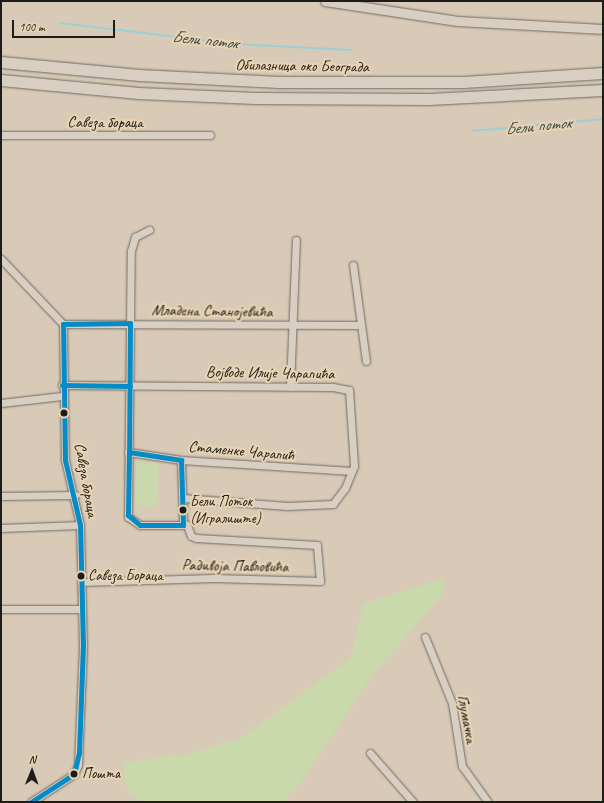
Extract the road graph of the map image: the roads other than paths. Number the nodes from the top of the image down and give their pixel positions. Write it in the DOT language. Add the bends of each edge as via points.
graph roads {
  1 [pos="325,1"];
  2 [pos="603,29"];
  3 [pos="1,62"];
  4 [pos="603,73"];
  5 [pos="1,80"];
  6 [pos="603,90"];
  7 [pos="1,135"];
  8 [pos="210,135"];
  9 [pos="149,230"];
  10 [pos="296,240"];
  11 [pos="1,259"];
  12 [pos="353,265"];
  13 [pos="130,323"];
  14 [pos="63,324"];
  15 [pos="293,325"];
  16 [pos="360,325"];
  17 [pos="366,361"];
  18 [pos="62,385"];
  19 [pos="130,386"];
  20 [pos="290,387"];
  21 [pos="62,396"];
  22 [pos="1,403"];
  23 [pos="128,452"];
  24 [pos="181,460"];
  25 [pos="352,471"];
  26 [pos="75,495"];
  27 [pos="1,496"];
  28 [pos="183,498"];
  29 [pos="183,524"];
  30 [pos="80,525"];
  31 [pos="1,528"];
  32 [pos="81,582"];
  33 [pos="1,609"];
  34 [pos="82,609"];
  35 [pos="425,637"];
  36 [pos="370,753"];
  37 [pos="31,802"];
  38 [pos="413,802"];
  39 [pos="488,802"];
  1 -- 2 [label="main road" via="458,21"];
  3 -- 4 [label="highway, Обилазница око Београда" via="139,76 279,82 463,82"];
  5 -- 6 [label="highway, Обилазница око Београда" via="138,93 249,98 451,99"];
  7 -- 8 [label="street, Савеза бораца"];
  9 -- 13 [label="street, Младена Станојевића" via="135,237 132,244"];
  10 -- 15 [label="street, Младена Станојевића"];
  11 -- 14 [label="street"];
  12 -- 16 [label="street"];
  13 -- 14 [label="street, Младена Станојевића"];
  13 -- 15 [label="street, Младена Станојевића"];
  13 -- 19 [label="street"];
  14 -- 18 [label="street, Савеза бораца"];
  15 -- 16 [label="street, Младена Станојевића"];
  15 -- 20 [label="street"];
  16 -- 17 [label="street"];
  18 -- 19 [label="street, Војводе Илије Чарапића"];
  18 -- 21 [label="street, Савеза бораца"];
  19 -- 20 [label="street, Војводе Илије Чарапића"];
  19 -- 23 [label="street"];
  20 -- 25 [label="street, Војводе Илије Чарапића" via="349,390 353,414"];
  21 -- 22 [label="street"];
  21 -- 26 [label="street, Савеза бораца" via="65,460"];
  23 -- 24 [label="street, Стаменке Чарапић"];
  23 -- 29 [label="street" via="130,519 140,525"];
  24 -- 25 [label="street, Стаменке Чарапић"];
  24 -- 28 [label="street"];
  25 -- 28 [label="street, Војводе Илије Чарапића" via="338,500 322,507"];
  26 -- 27 [label="street"];
  26 -- 30 [label="street, Савеза бораца"];
  28 -- 29 [label="street"];
  29 -- 32 [label="street, Радивоја Павловића" via="188,526 193,538 319,546 321,579 317,583 214,578"];
  30 -- 31 [label="street"];
  30 -- 32 [label="street, Савеза бораца"];
  32 -- 34 [label="street, Савеза бораца"];
  33 -- 34 [label="street"];
  34 -- 37 [label="street, Савеза бораца" via="78,765 74,774"];
  35 -- 39 [label="street, Глумачка" via="452,703 462,766"];
  36 -- 38 [label="street"];
}
